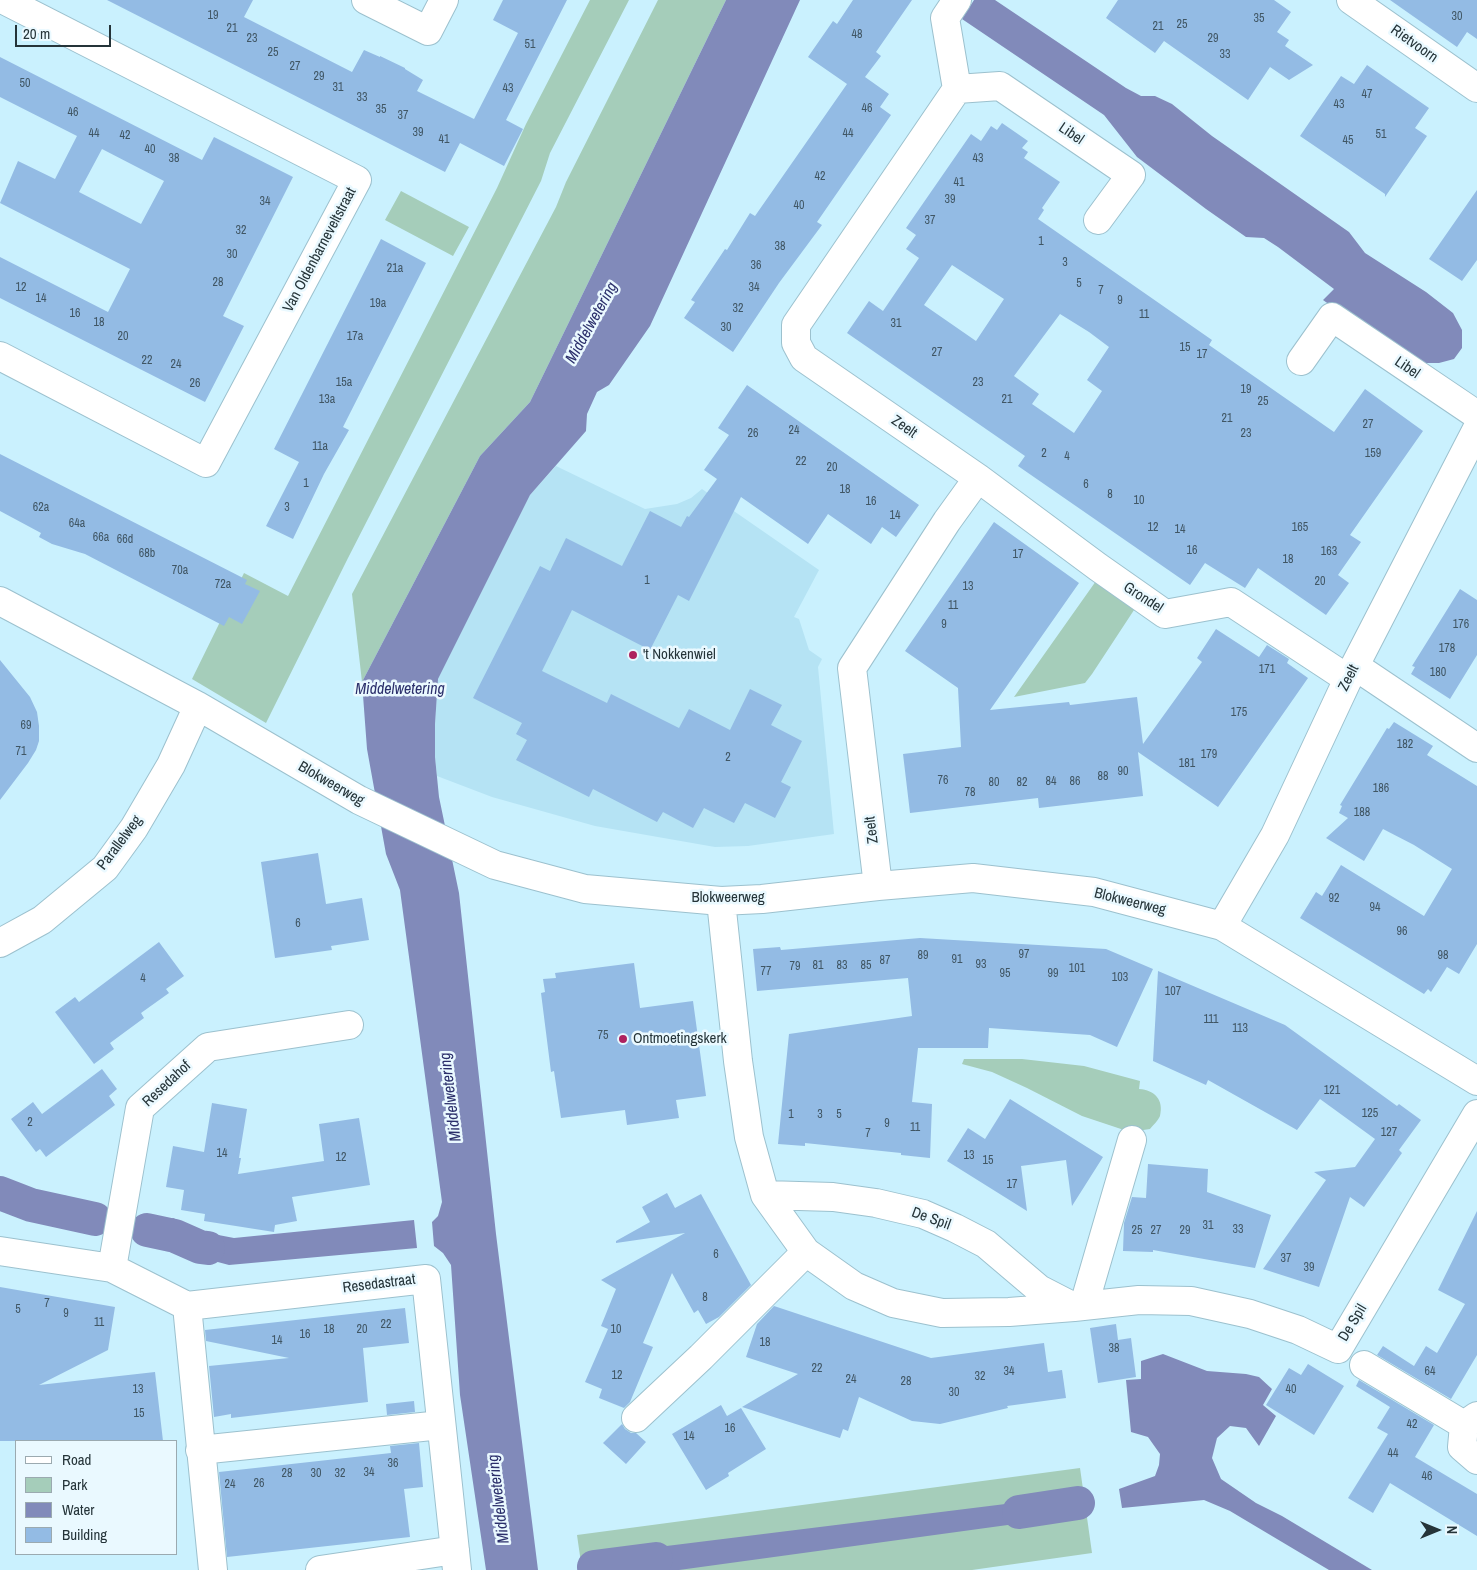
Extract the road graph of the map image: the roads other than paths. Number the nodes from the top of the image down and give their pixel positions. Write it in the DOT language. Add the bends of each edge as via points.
graph roads {
  1 [pos="4,0"];
  2 [pos="366,0"];
  3 [pos="444,0"];
  4 [pos="957,0"];
  5 [pos="1351,0"];
  6 [pos="1477,88"];
  7 [pos="957,90"];
  8 [pos="1098,220"];
  9 [pos="0,356"];
  10 [pos="1301,361"];
  11 [pos="1477,415"];
  12 [pos="1477,429"];
  13 [pos="978,478"];
  14 [pos="0,602"];
  15 [pos="1352,672"];
  16 [pos="198,706"];
  17 [pos="1477,748"];
  18 [pos="878,886"];
  19 [pos="721,901"];
  20 [pos="1222,926"];
  21 [pos="0,943"];
  22 [pos="349,1026"];
  23 [pos="1477,1081"];
  24 [pos="1477,1114"];
  25 [pos="1132,1140"];
  26 [pos="765,1195"];
  27 [pos="0,1251"];
  28 [pos="806,1252"];
  29 [pos="112,1268"];
  30 [pos="186,1306"];
  31 [pos="1079,1306"];
  32 [pos="1364,1365"];
  33 [pos="636,1418"];
  34 [pos="1471,1420"];
  35 [pos="441,1425"];
  36 [pos="200,1450"];
  37 [pos="1477,1460"];
  38 [pos="456,1560"];
  39 [pos="213,1570"];
  40 [pos="320,1570"];
  1 -- 9 [label="street, Van Oldenbarneveltstraat" via="357,180 206,463"];
  2 -- 3 [label="street" via="428,31"];
  4 -- 7 [label="street" via="945,18"];
  5 -- 6 [label="street, Rietvoorn"];
  7 -- 8 [label="street, Libel" via="1000,86 1131,175"];
  7 -- 13 [label="street, Zeelt" via="796,325 796,343 804,358"];
  10 -- 11 [label="street, Libel" via="1332,317"];
  12 -- 15 [label="street, Zeelt"];
  13 -- 15 [label="street, Grondel" via="1165,614 1231,602"];
  13 -- 18 [label="street, Zeelt" via="947,520 852,668"];
  14 -- 16 [label="street, Blokweerweg"];
  15 -- 17 [label="street, Grondel"];
  15 -- 20 [label="street, Zeelt" via="1275,835"];
  16 -- 19 [label="street, Blokweerweg" via="358,800 495,865 585,889"];
  16 -- 21 [label="street, Parallelweg" via="171,765 134,828 104,868 42,920"];
  18 -- 19 [label="street, Blokweerweg"];
  18 -- 20 [label="street, Blokweerweg" via="974,878 1094,892"];
  19 -- 26 [label="street, De Spil" via="749,1137"];
  20 -- 23 [label="street, Blokweerweg"];
  22 -- 29 [label="street, Resedahof" via="208,1047 140,1108"];
  24 -- 31 [label="street, De Spil" via="1338,1349 1298,1330 1250,1314 1191,1301 1138,1300"];
  25 -- 31 [label="street"];
  26 -- 28 [label="street, De Spil"];
  26 -- 31 [label="street, De Spil" via="834,1197 923,1214 986,1244 1039,1289"];
  27 -- 29 [label="street"];
  28 -- 31 [label="street, De Spil" via="854,1286 893,1303 942,1313"];
  28 -- 33 [label="street"];
  29 -- 30 [label="street"];
  30 -- 35 [label="street, Resedastraat" via="426,1279"];
  30 -- 36 [label="street"];
  32 -- 34 [label="street"];
  34 -- 37 [label="street" via="1462,1447"];
  35 -- 36 [label="street"];
  35 -- 38 [label="street, Resedastraat"];
  36 -- 39 [label="street"];
  38 -- 40 [label="street, Resedastraat"];
}
